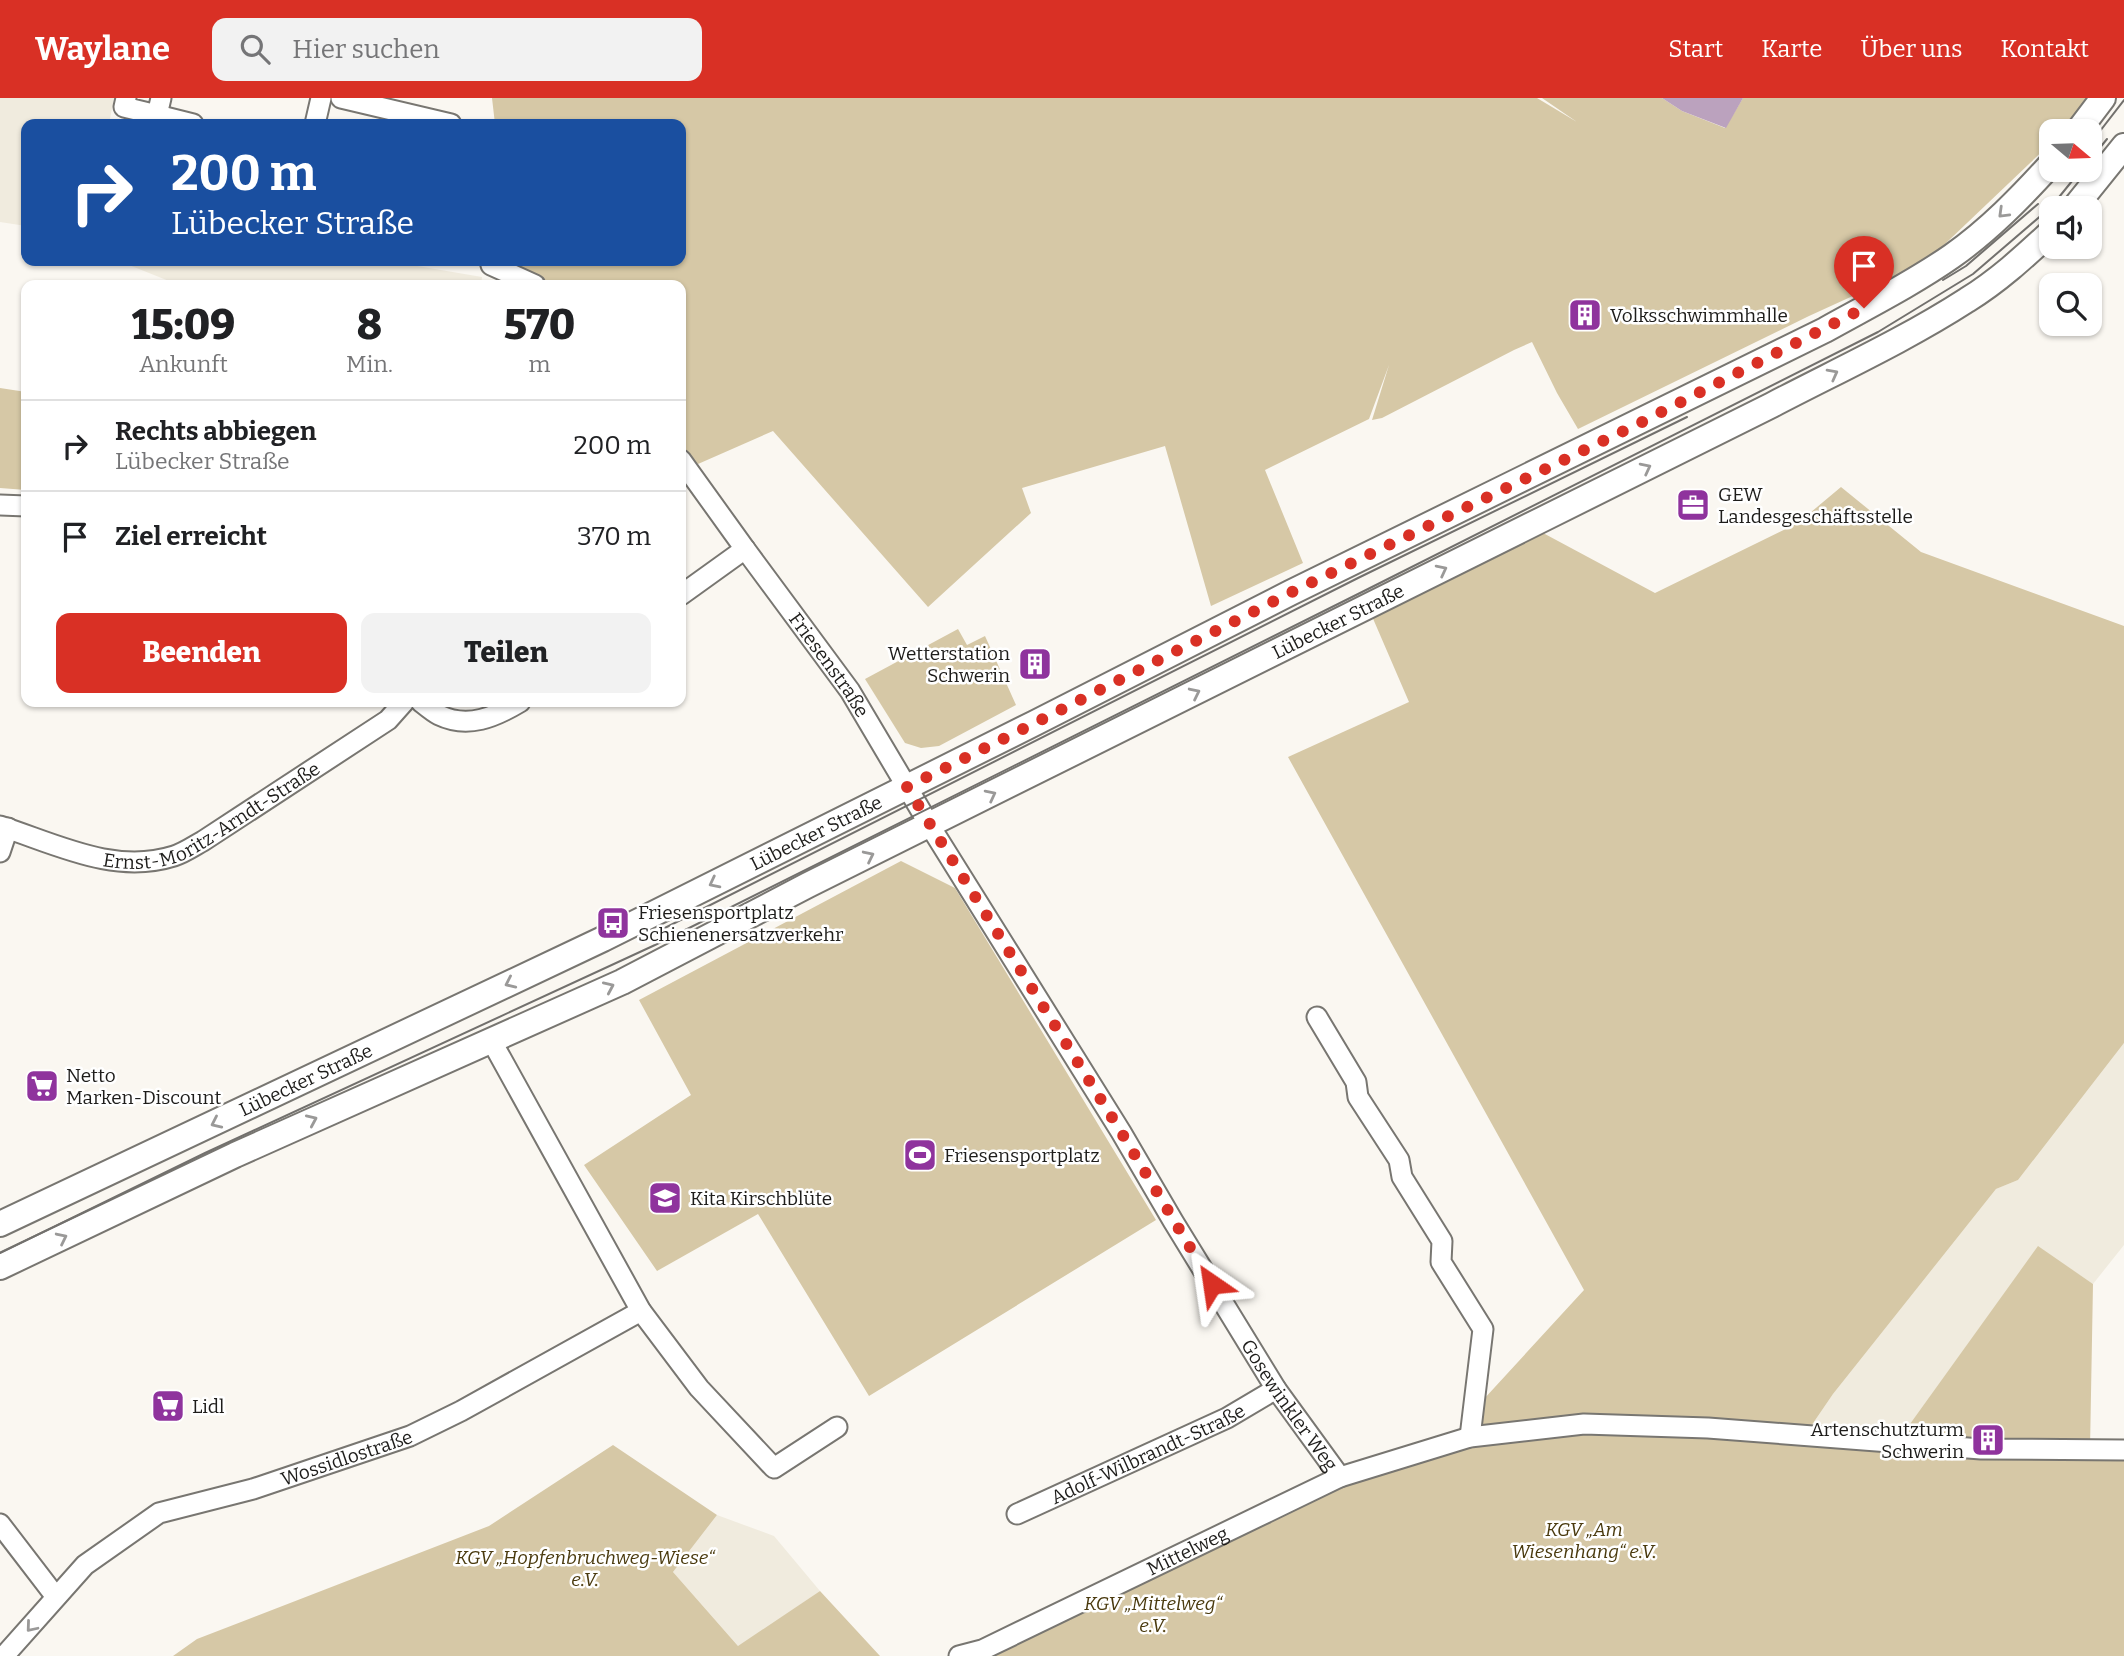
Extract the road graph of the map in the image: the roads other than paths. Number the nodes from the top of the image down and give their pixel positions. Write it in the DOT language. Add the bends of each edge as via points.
graph roads {
  1 [pos="126,98"];
  2 [pos="321,98"];
  3 [pos="341,98"];
  4 [pos="2104,98"];
  5 [pos="159,106"];
  6 [pos="184,119"];
  7 [pos="315,119"];
  8 [pos="409,119"];
  9 [pos="2087,119"];
  10 [pos="2124,146"];
  11 [pos="2039,178"];
  12 [pos="2084,196"];
  13 [pos="2039,243"];
  14 [pos="497,266"];
  15 [pos="525,280"];
  16 [pos="686,467"];
  17 [pos="0,505"];
  18 [pos="21,506"];
  19 [pos="745,549"];
  20 [pos="686,591"];
  21 [pos="400,707"];
  22 [pos="428,707"];
  23 [pos="512,707"];
  24 [pos="907,787"];
  25 [pos="930,825"];
  26 [pos="4,827"];
  27 [pos="0,852"];
  28 [pos="1317,1017"];
  29 [pos="491,1040"];
  30 [pos="0,1224"];
  31 [pos="0,1267"];
  32 [pos="641,1311"];
  33 [pos="1276,1389"];
  34 [pos="836,1427"];
  35 [pos="1470,1437"];
  36 [pos="2124,1450"];
  37 [pos="1340,1477"];
  38 [pos="1017,1514"];
  39 [pos="0,1524"];
  40 [pos="56,1597"];
  41 [pos="4,1656"];
  42 [pos="959,1656"];
  1 -- 5 [label="street" via="124,107"];
  2 -- 7 [label="street"];
  3 -- 8 [label="street"];
  4 -- 9 [label="street"];
  5 -- 6 [label="street"];
  10 -- 12 [label="street"];
  11 -- 24 [label="street, Lübecker Straße, one-way" via="1953,256 1825,330"];
  25 -- 13 [label="street, Lübecker Straße, one-way" via="1894,342 1968,300"];
  14 -- 15 [label="street"];
  16 -- 19 [label="street, Friesenstraße"];
  17 -- 18 [label="street"];
  19 -- 20 [label="street"];
  19 -- 24 [label="street, Friesenstraße" via="850,691"];
  21 -- 26 [label="street, Ernst-Moritz-Arndt-Straße" via="388,720 176,855 149,862 110,861"];
  22 -- 23 [label="street" via="440,716 471,722"];
  24 -- 25 [label="street, Gosewinkler Weg"];
  24 -- 30 [label="street, Lübecker Straße, one-way" via="603,939"];
  29 -- 25 [label="street, Lübecker Straße, one-way" via="622,982"];
  25 -- 33 [label="street, Gosewinkler Weg"];
  26 -- 27 [label="street"];
  28 -- 35 [label="street" via="1356,1082 1358,1097 1399,1160 1402,1177 1442,1241 1441,1262 1483,1329"];
  31 -- 29 [label="street, Lübecker Straße, one-way"];
  29 -- 32 [label="street"];
  32 -- 34 [label="street" via="699,1388 774,1468"];
  32 -- 40 [label="street, Wossidlostraße" via="410,1436 253,1489 159,1513 85,1565"];
  33 -- 37 [label="street, Gosewinkler Weg"];
  33 -- 38 [label="street, Adolf-Wilbrandt-Straße" via="1227,1418"];
  35 -- 36 [label="street, Gosewinkler Weg" via="1584,1424 1709,1428 1981,1449"];
  35 -- 37 [label="street, Gosewinkler Weg"];
  37 -- 42 [label="street, Mittelweg" via="982,1650"];
  39 -- 40 [label="street"];
  40 -- 41 [label="street, Wossidlostraße, one-way"];
}
